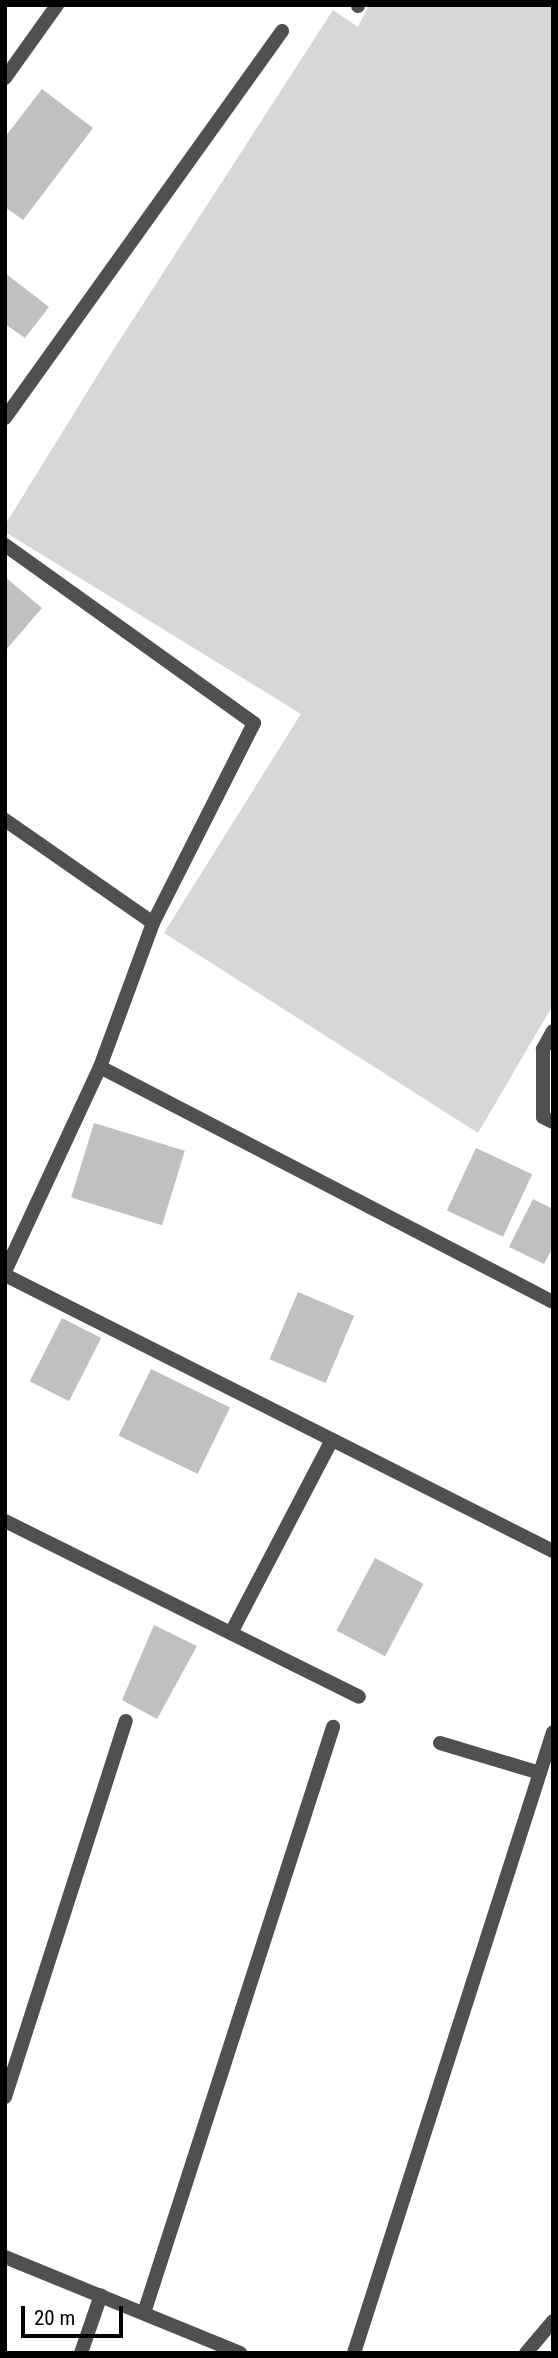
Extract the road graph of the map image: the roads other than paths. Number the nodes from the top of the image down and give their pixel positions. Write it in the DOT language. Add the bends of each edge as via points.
graph roads {
  1 [pos="58,5"];
  2 [pos="282,31"];
  3 [pos="5,78"];
  4 [pos="5,418"];
  5 [pos="5,545"];
  6 [pos="5,820"];
  7 [pos="153,923"];
  8 [pos="553,1031"];
  9 [pos="100,1067"];
  10 [pos="553,1122"];
  11 [pos="5,1273"];
  12 [pos="553,1302"];
  13 [pos="332,1440"];
  14 [pos="5,1521"];
  15 [pos="553,1551"];
  16 [pos="231,1633"];
  17 [pos="359,1697"];
  18 [pos="126,1721"];
  19 [pos="333,1727"];
  20 [pos="553,1732"];
  21 [pos="440,1743"];
  22 [pos="540,1773"];
  23 [pos="5,2097"];
  24 [pos="5,2257"];
  25 [pos="101,2295"];
  26 [pos="144,2313"];
  27 [pos="553,2321"];
  28 [pos="533,2351"];
  29 [pos="81,2353"];
  30 [pos="240,2353"];
  31 [pos="355,2353"];
  1 -- 3 [label="street"];
  2 -- 4 [label="street"];
  5 -- 7 [label="street" via="254,723"];
  6 -- 7 [label="street"];
  7 -- 9 [label="street"];
  8 -- 10 [label="street" via="542,1049 543,1117"];
  9 -- 11 [label="street"];
  9 -- 12 [label="street"];
  11 -- 13 [label="street"];
  13 -- 15 [label="street"];
  13 -- 16 [label="street"];
  14 -- 16 [label="street"];
  16 -- 17 [label="street"];
  18 -- 23 [label="street"];
  19 -- 26 [label="street"];
  20 -- 22 [label="street"];
  21 -- 22 [label="street"];
  22 -- 31 [label="street"];
  24 -- 25 [label="street"];
  25 -- 26 [label="street"];
  25 -- 29 [label="street"];
  26 -- 30 [label="street"];
  27 -- 28 [label="street"];
}
